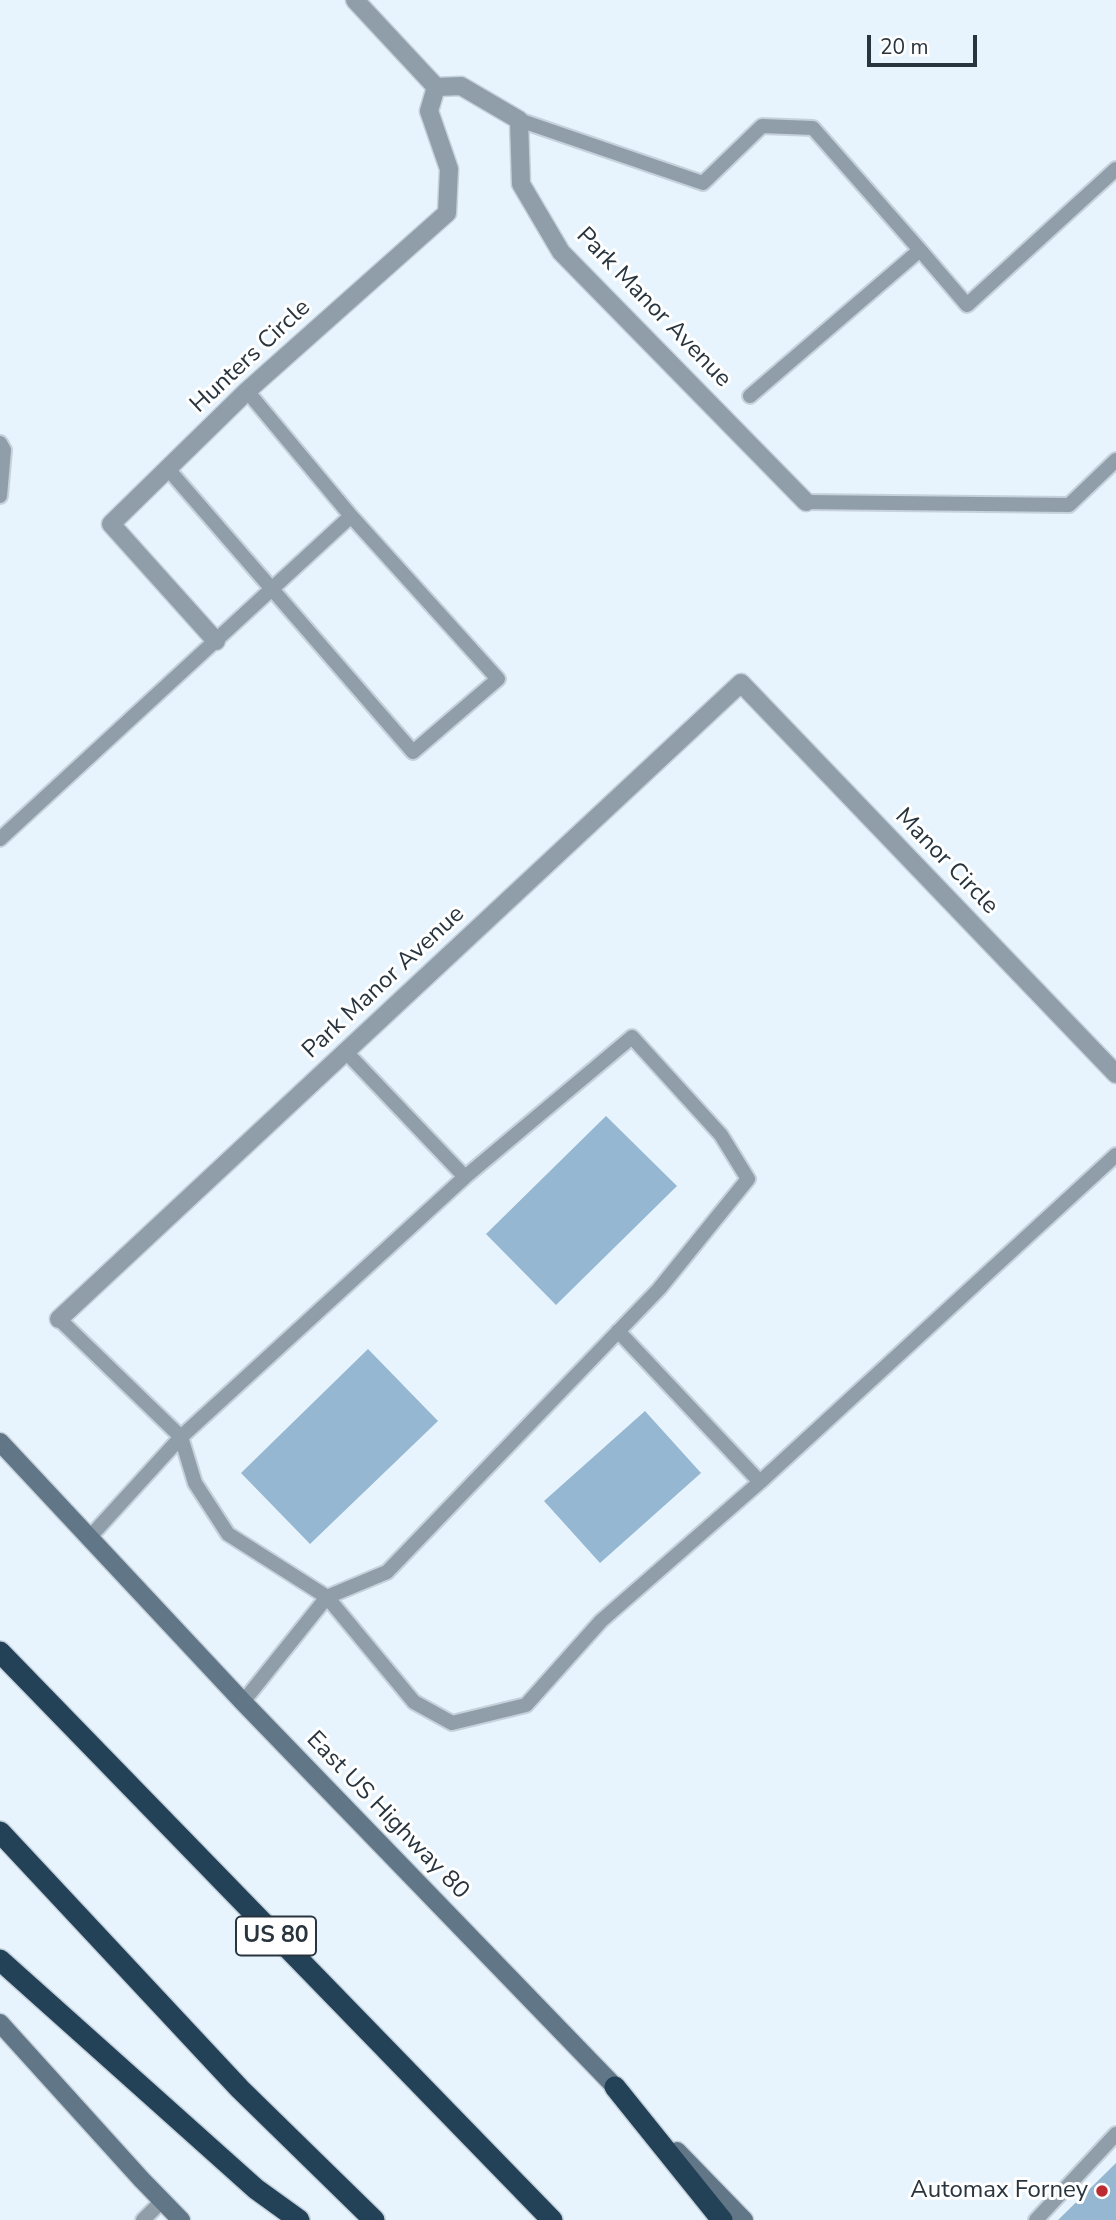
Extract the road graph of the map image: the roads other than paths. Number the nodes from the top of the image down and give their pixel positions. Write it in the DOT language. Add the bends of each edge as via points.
graph roads {
  1 [pos="355,0"];
  2 [pos="436,87"];
  3 [pos="519,120"];
  4 [pos="1116,169"];
  5 [pos="920,250"];
  6 [pos="247,391"];
  7 [pos="750,396"];
  8 [pos="0,443"];
  9 [pos="1116,460"];
  10 [pos="167,469"];
  11 [pos="0,496"];
  12 [pos="806,502"];
  13 [pos="351,516"];
  14 [pos="271,589"];
  15 [pos="216,641"];
  16 [pos="741,683"];
  17 [pos="0,839"];
  18 [pos="346,1052"];
  19 [pos="1116,1074"];
  20 [pos="1116,1155"];
  21 [pos="465,1177"];
  22 [pos="59,1319"];
  23 [pos="618,1331"];
  24 [pos="181,1437"];
  25 [pos="0,1442"];
  26 [pos="760,1482"];
  27 [pos="89,1538"];
  28 [pos="327,1597"];
  29 [pos="0,1652"];
  30 [pos="243,1702"];
  31 [pos="0,1832"];
  32 [pos="0,1960"];
  33 [pos="0,2023"];
  34 [pos="615,2087"];
  35 [pos="1116,2134"];
  36 [pos="162,2201"];
  37 [pos="143,2220"];
  38 [pos="181,2220"];
  39 [pos="299,2220"];
  40 [pos="374,2220"];
  41 [pos="552,2220"];
  42 [pos="722,2220"];
  43 [pos="744,2220"];
  44 [pos="1036,2220"];
  1 -- 2 [label="street"];
  2 -- 3 [label="street" via="461,86"];
  2 -- 6 [label="street, Hunters Circle" via="429,111 449,169 447,213"];
  3 -- 5 [label="lane" via="703,183 762,126 813,128"];
  3 -- 12 [label="street, Park Manor Avenue" via="521,184 561,252"];
  4 -- 5 [label="lane" via="967,304"];
  5 -- 7 [label="lane"];
  6 -- 10 [label="street, Hunters Circle"];
  6 -- 13 [label="lane"];
  8 -- 11 [label="lane" via="4,450"];
  9 -- 12 [label="lane" via="1069,505"];
  10 -- 14 [label="lane"];
  10 -- 15 [label="street, Hunters Circle" via="111,524"];
  13 -- 14 [label="lane"];
  13 -- 14 [label="lane" via="498,680 413,752"];
  14 -- 15 [label="lane"];
  15 -- 17 [label="lane"];
  16 -- 18 [label="street, Park Manor Avenue"];
  16 -- 19 [label="street, Manor Circle"];
  18 -- 21 [label="lane"];
  18 -- 22 [label="street, Park Manor Avenue"];
  20 -- 26 [label="lane"];
  21 -- 23 [label="lane" via="632,1037 721,1135 748,1179 659,1289"];
  21 -- 24 [label="lane"];
  22 -- 24 [label="lane"];
  23 -- 26 [label="lane"];
  23 -- 28 [label="lane" via="387,1573"];
  24 -- 27 [label="lane"];
  24 -- 28 [label="lane" via="195,1483 228,1534"];
  25 -- 27 [label="main road, East US Highway 80"];
  26 -- 28 [label="lane" via="601,1621 526,1705 452,1723 414,1702"];
  27 -- 30 [label="main road, East US Highway 80"];
  28 -- 30 [label="lane"];
  29 -- 41 [label="highway, US 80"];
  30 -- 34 [label="main road, East US Highway 80"];
  31 -- 40 [label="highway" via="240,2089"];
  32 -- 39 [label="highway" via="256,2189"];
  33 -- 36 [label="main road"];
  34 -- 42 [label="highway"];
  34 -- 43 [label="main road, East US Highway 80"];
  35 -- 44 [label="lane"];
  36 -- 37 [label="lane"];
  36 -- 38 [label="main road"];
}
